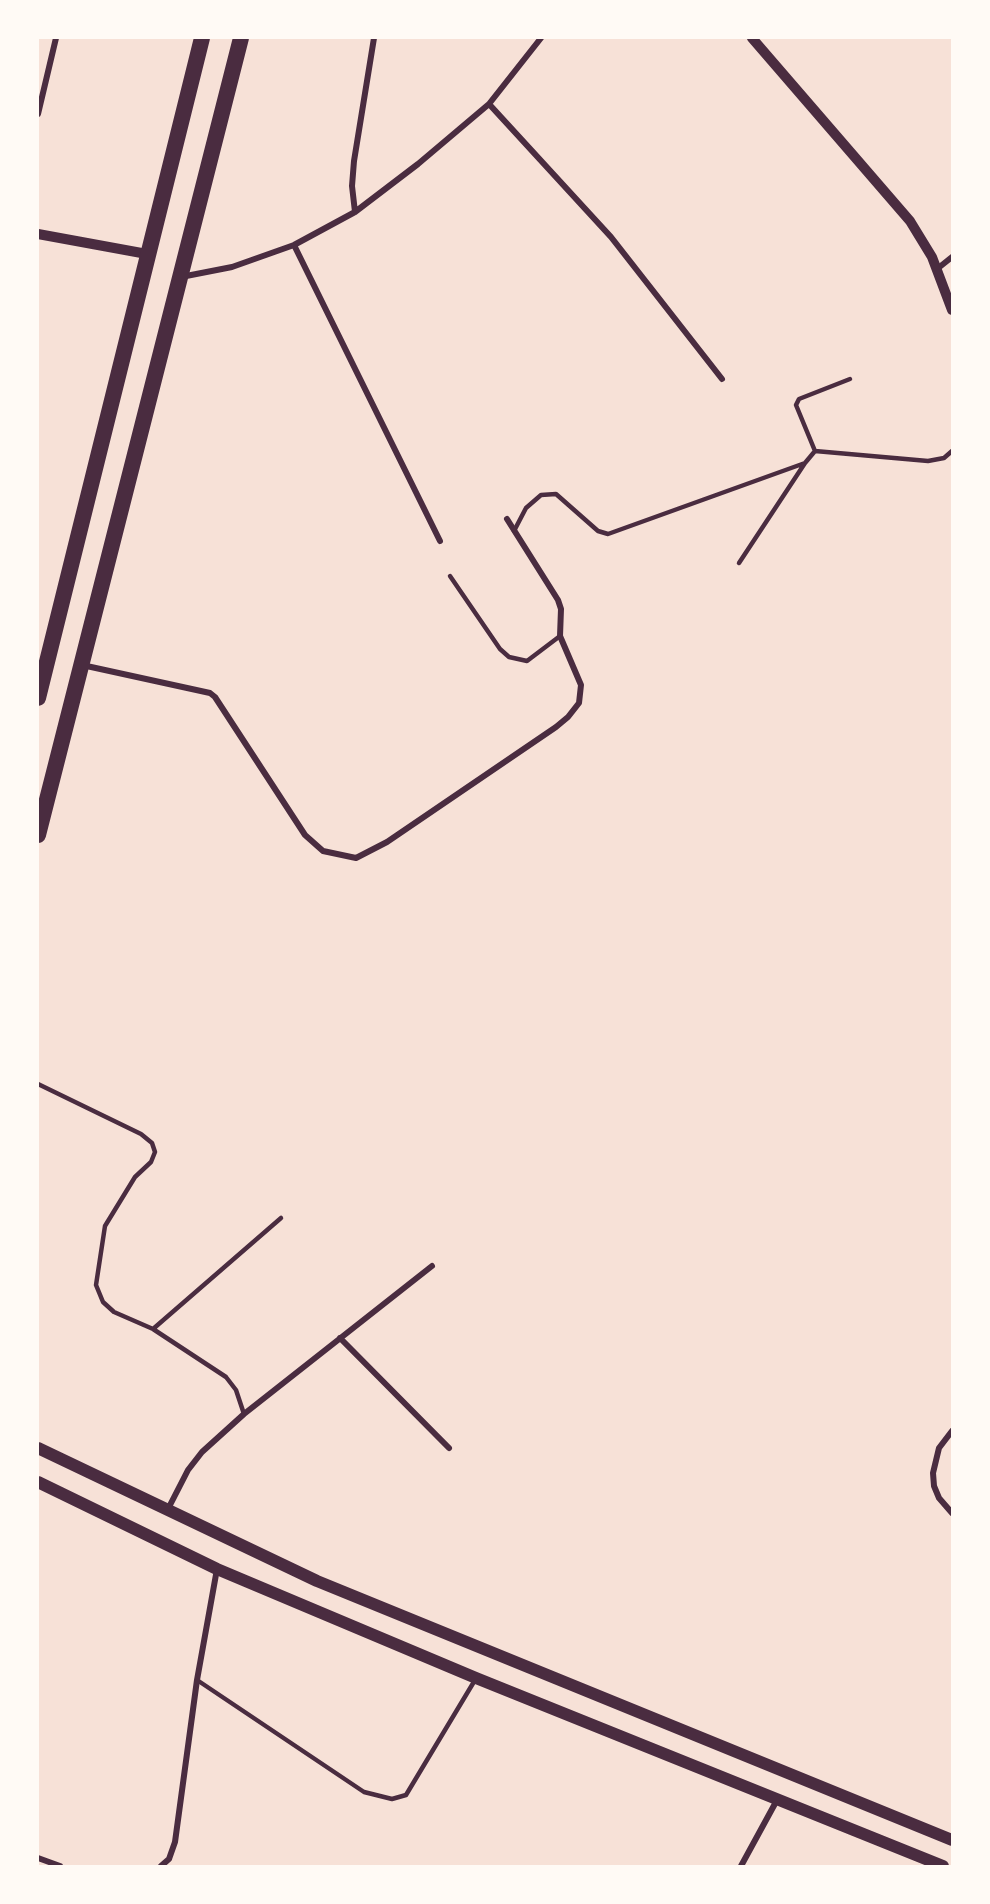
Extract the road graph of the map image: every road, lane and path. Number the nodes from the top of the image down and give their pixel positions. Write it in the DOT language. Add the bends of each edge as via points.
graph roads {
  1 [pos="57,38"];
  2 [pos="202,38"];
  3 [pos="241,38"];
  4 [pos="374,38"];
  5 [pos="541,38"];
  6 [pos="752,38"];
  7 [pos="489,104"];
  8 [pos="38,114"];
  9 [pos="355,212"];
  10 [pos="38,234"];
  11 [pos="294,245"];
  12 [pos="147,254"];
  13 [pos="952,257"];
  14 [pos="937,269"];
  15 [pos="178,277"];
  16 [pos="952,310"];
  17 [pos="722,379"];
  18 [pos="850,379"];
  19 [pos="815,451"];
  20 [pos="952,451"];
  21 [pos="805,463"];
  22 [pos="507,519"];
  23 [pos="514,531"];
  24 [pos="440,541"];
  25 [pos="739,563"];
  26 [pos="450,576"];
  27 [pos="560,636"];
  28 [pos="81,665"];
  29 [pos="38,698"];
  30 [pos="38,835"];
  31 [pos="38,1084"];
  32 [pos="281,1218"];
  33 [pos="432,1266"];
  34 [pos="153,1329"];
  35 [pos="340,1338"];
  36 [pos="244,1414"];
  37 [pos="952,1431"];
  38 [pos="38,1448"];
  39 [pos="448,1448"];
  40 [pos="38,1482"];
  41 [pos="168,1509"];
  42 [pos="952,1513"];
  43 [pos="217,1569"];
  44 [pos="476,1678"];
  45 [pos="197,1680"];
  46 [pos="777,1800"];
  47 [pos="952,1840"];
  48 [pos="38,1858"];
  49 [pos="60,1866"];
  50 [pos="161,1866"];
  51 [pos="741,1866"];
  52 [pos="943,1866"];
  1 -- 8 [label="street"];
  2 -- 12 [label="highway"];
  3 -- 15 [label="highway"];
  4 -- 9 [label="street" via="354,161"];
  5 -- 7 [label="street"];
  6 -- 14 [label="street" via="910,221"];
  7 -- 9 [label="street"];
  7 -- 17 [label="street" via="611,237"];
  9 -- 11 [label="street"];
  10 -- 12 [label="street"];
  11 -- 15 [label="street" via="232,267"];
  11 -- 24 [label="street"];
  12 -- 29 [label="highway"];
  13 -- 14 [label="street"];
  14 -- 16 [label="street"];
  15 -- 28 [label="highway"];
  18 -- 19 [label="lane" via="799,399 795,405"];
  19 -- 20 [label="lane" via="928,461 944,458"];
  19 -- 21 [label="lane"];
  21 -- 23 [label="lane" via="608,534 598,531 556,494 541,495 526,508"];
  21 -- 25 [label="lane"];
  22 -- 23 [label="street"];
  23 -- 27 [label="street" via="558,600"];
  26 -- 27 [label="lane" via="509,657 527,661"];
  27 -- 28 [label="street" via="581,685 579,703 568,717 417,823 356,858 323,851 305,835 220,702 210,693"];
  28 -- 30 [label="highway"];
  31 -- 34 [label="lane" via="152,1143 155,1152 151,1162 130,1184 105,1226 96,1285 103,1302 114,1312"];
  32 -- 34 [label="lane"];
  33 -- 35 [label="street"];
  34 -- 36 [label="lane" via="226,1377 236,1390"];
  35 -- 36 [label="street"];
  35 -- 39 [label="street"];
  36 -- 41 [label="street" via="202,1452"];
  37 -- 42 [label="street" via="939,1448 933,1473 939,1498"];
  38 -- 41 [label="main road"];
  40 -- 43 [label="main road"];
  41 -- 47 [label="main road" via="317,1581"];
  43 -- 44 [label="main road"];
  43 -- 45 [label="street"];
  44 -- 45 [label="lane" via="406,1795 392,1799 364,1792"];
  44 -- 46 [label="main road"];
  45 -- 50 [label="street" via="175,1842"];
  46 -- 51 [label="street"];
  46 -- 52 [label="main road"];
  48 -- 49 [label="street"];
}
